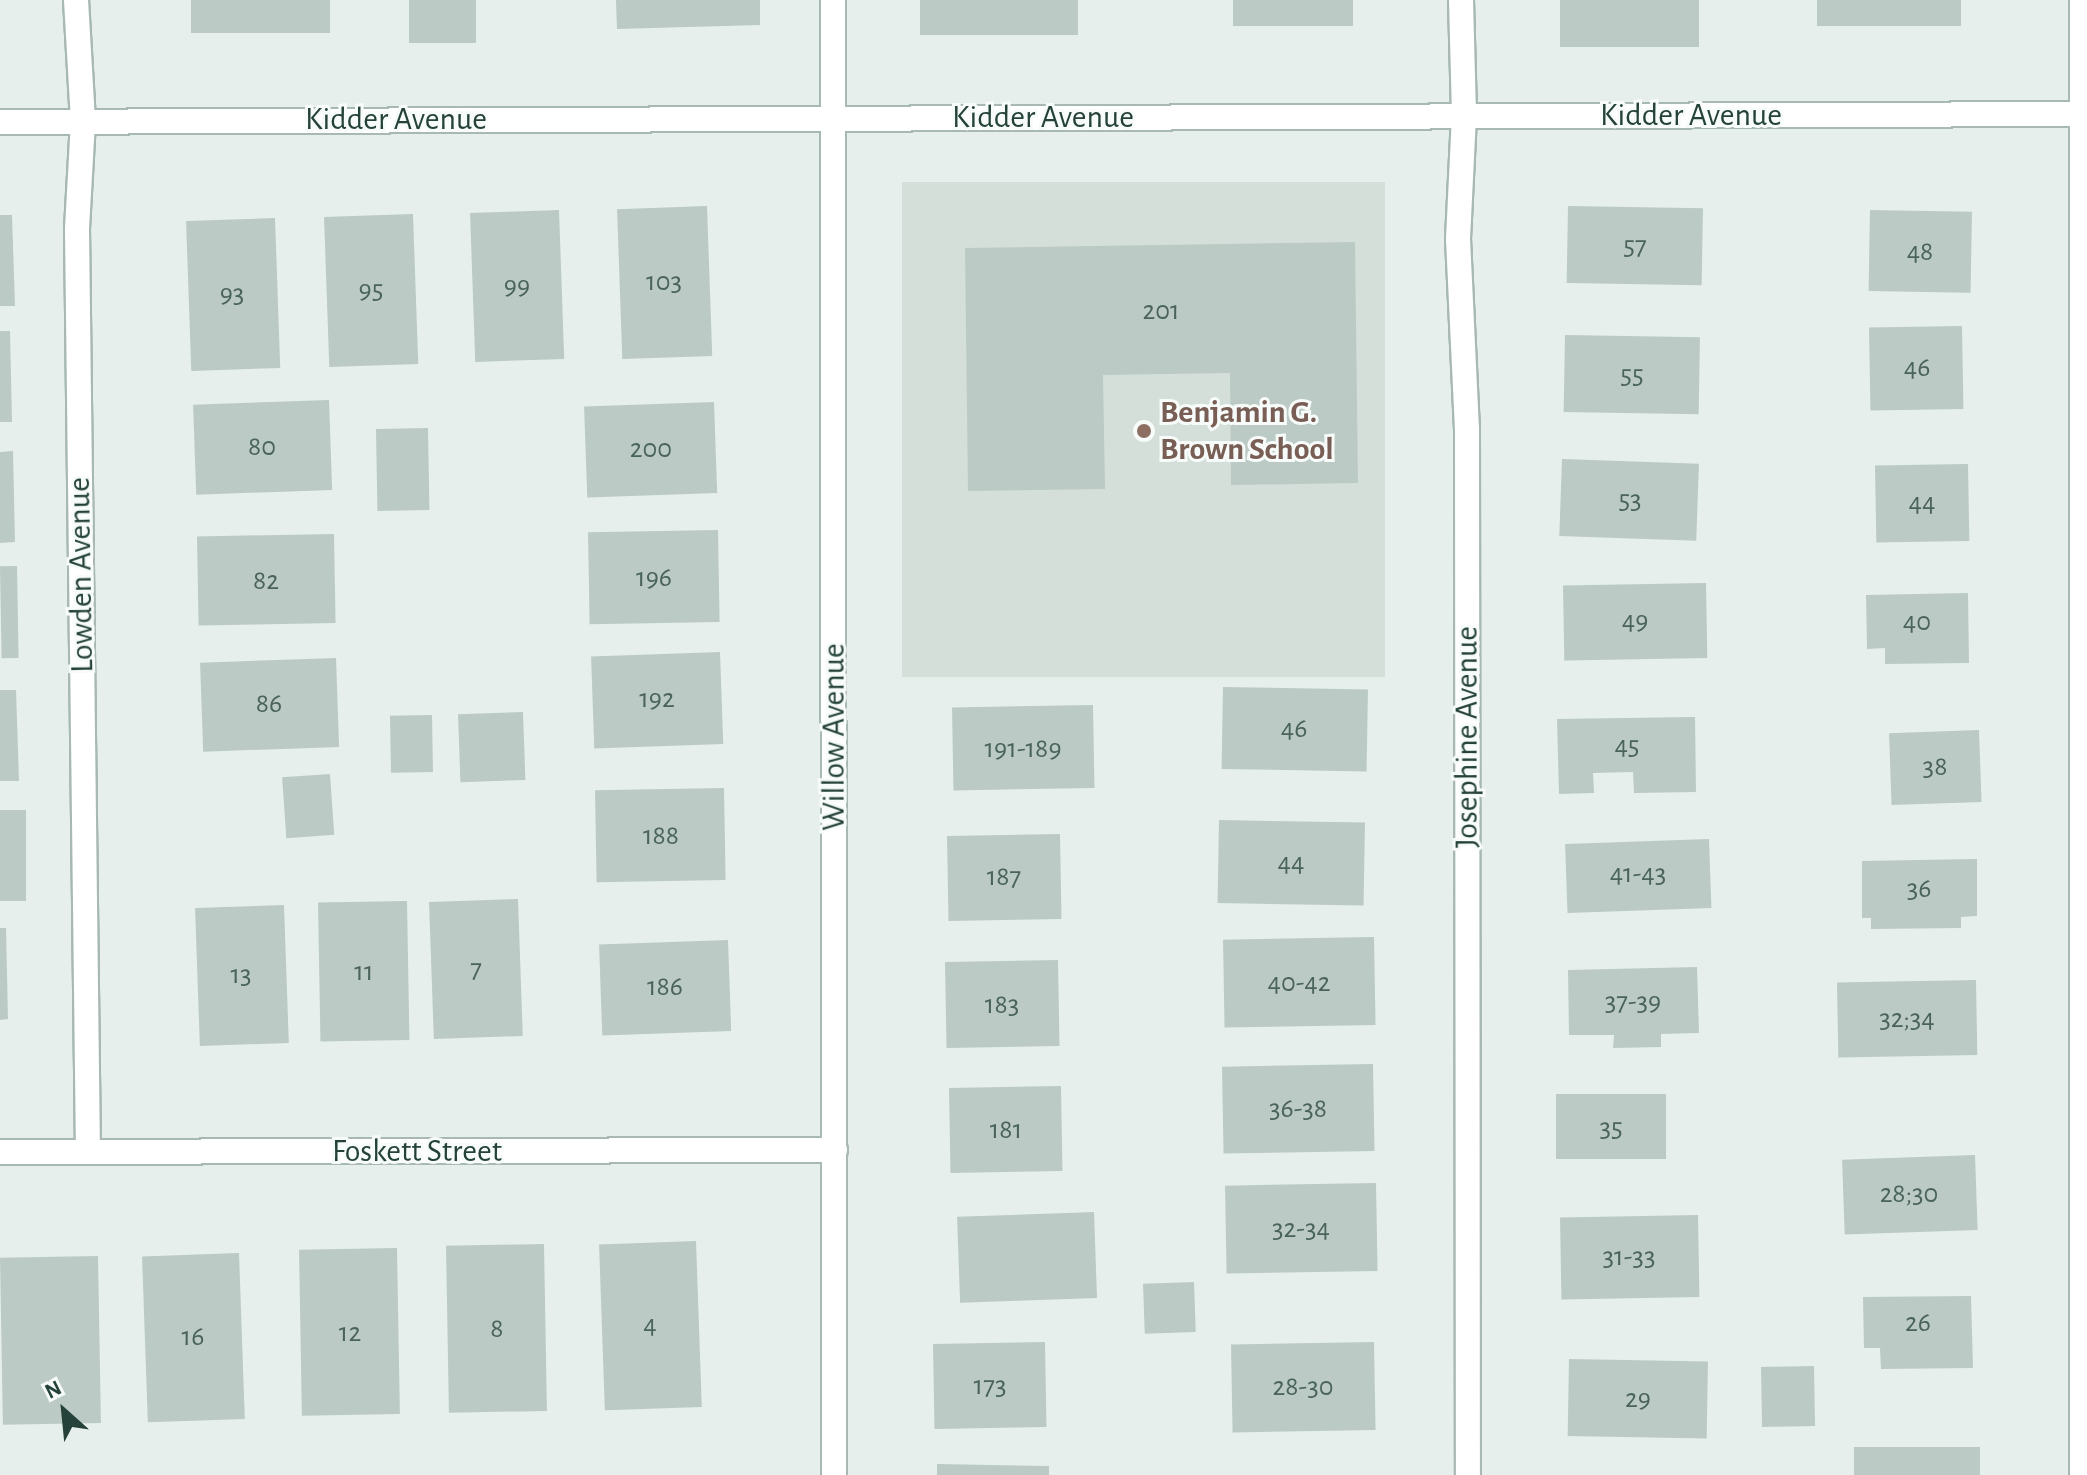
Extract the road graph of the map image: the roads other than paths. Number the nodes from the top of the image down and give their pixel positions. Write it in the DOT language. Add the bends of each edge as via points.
graph roads {
  1 [pos="76,0"];
  2 [pos="833,0"];
  3 [pos="1461,0"];
  4 [pos="2082,0"];
  5 [pos="2084,114"];
  6 [pos="1464,116"];
  7 [pos="832,118"];
  8 [pos="83,121"];
  9 [pos="0,122"];
  10 [pos="835,1150"];
  11 [pos="88,1151"];
  12 [pos="0,1152"];
  13 [pos="834,1475"];
  14 [pos="1468,1475"];
  15 [pos="2082,1475"];
  1 -- 8 [label="street, Lowden Avenue"];
  2 -- 7 [label="street, Willow Avenue"];
  3 -- 6 [label="street, Josephine Avenue"];
  4 -- 5 [label="street"];
  5 -- 6 [label="street, Kidder Avenue"];
  5 -- 15 [label="street"];
  6 -- 7 [label="street, Kidder Avenue"];
  6 -- 14 [label="street, Josephine Avenue" via="1458,239 1467,429"];
  7 -- 8 [label="street, Kidder Avenue"];
  7 -- 10 [label="street, Willow Avenue"];
  8 -- 9 [label="street, Kidder Avenue"];
  8 -- 11 [label="street, Lowden Avenue" via="77,229"];
  10 -- 11 [label="street, Foskett Street"];
  10 -- 13 [label="street, Willow Avenue"];
  11 -- 12 [label="street, Foskett Street"];
}
